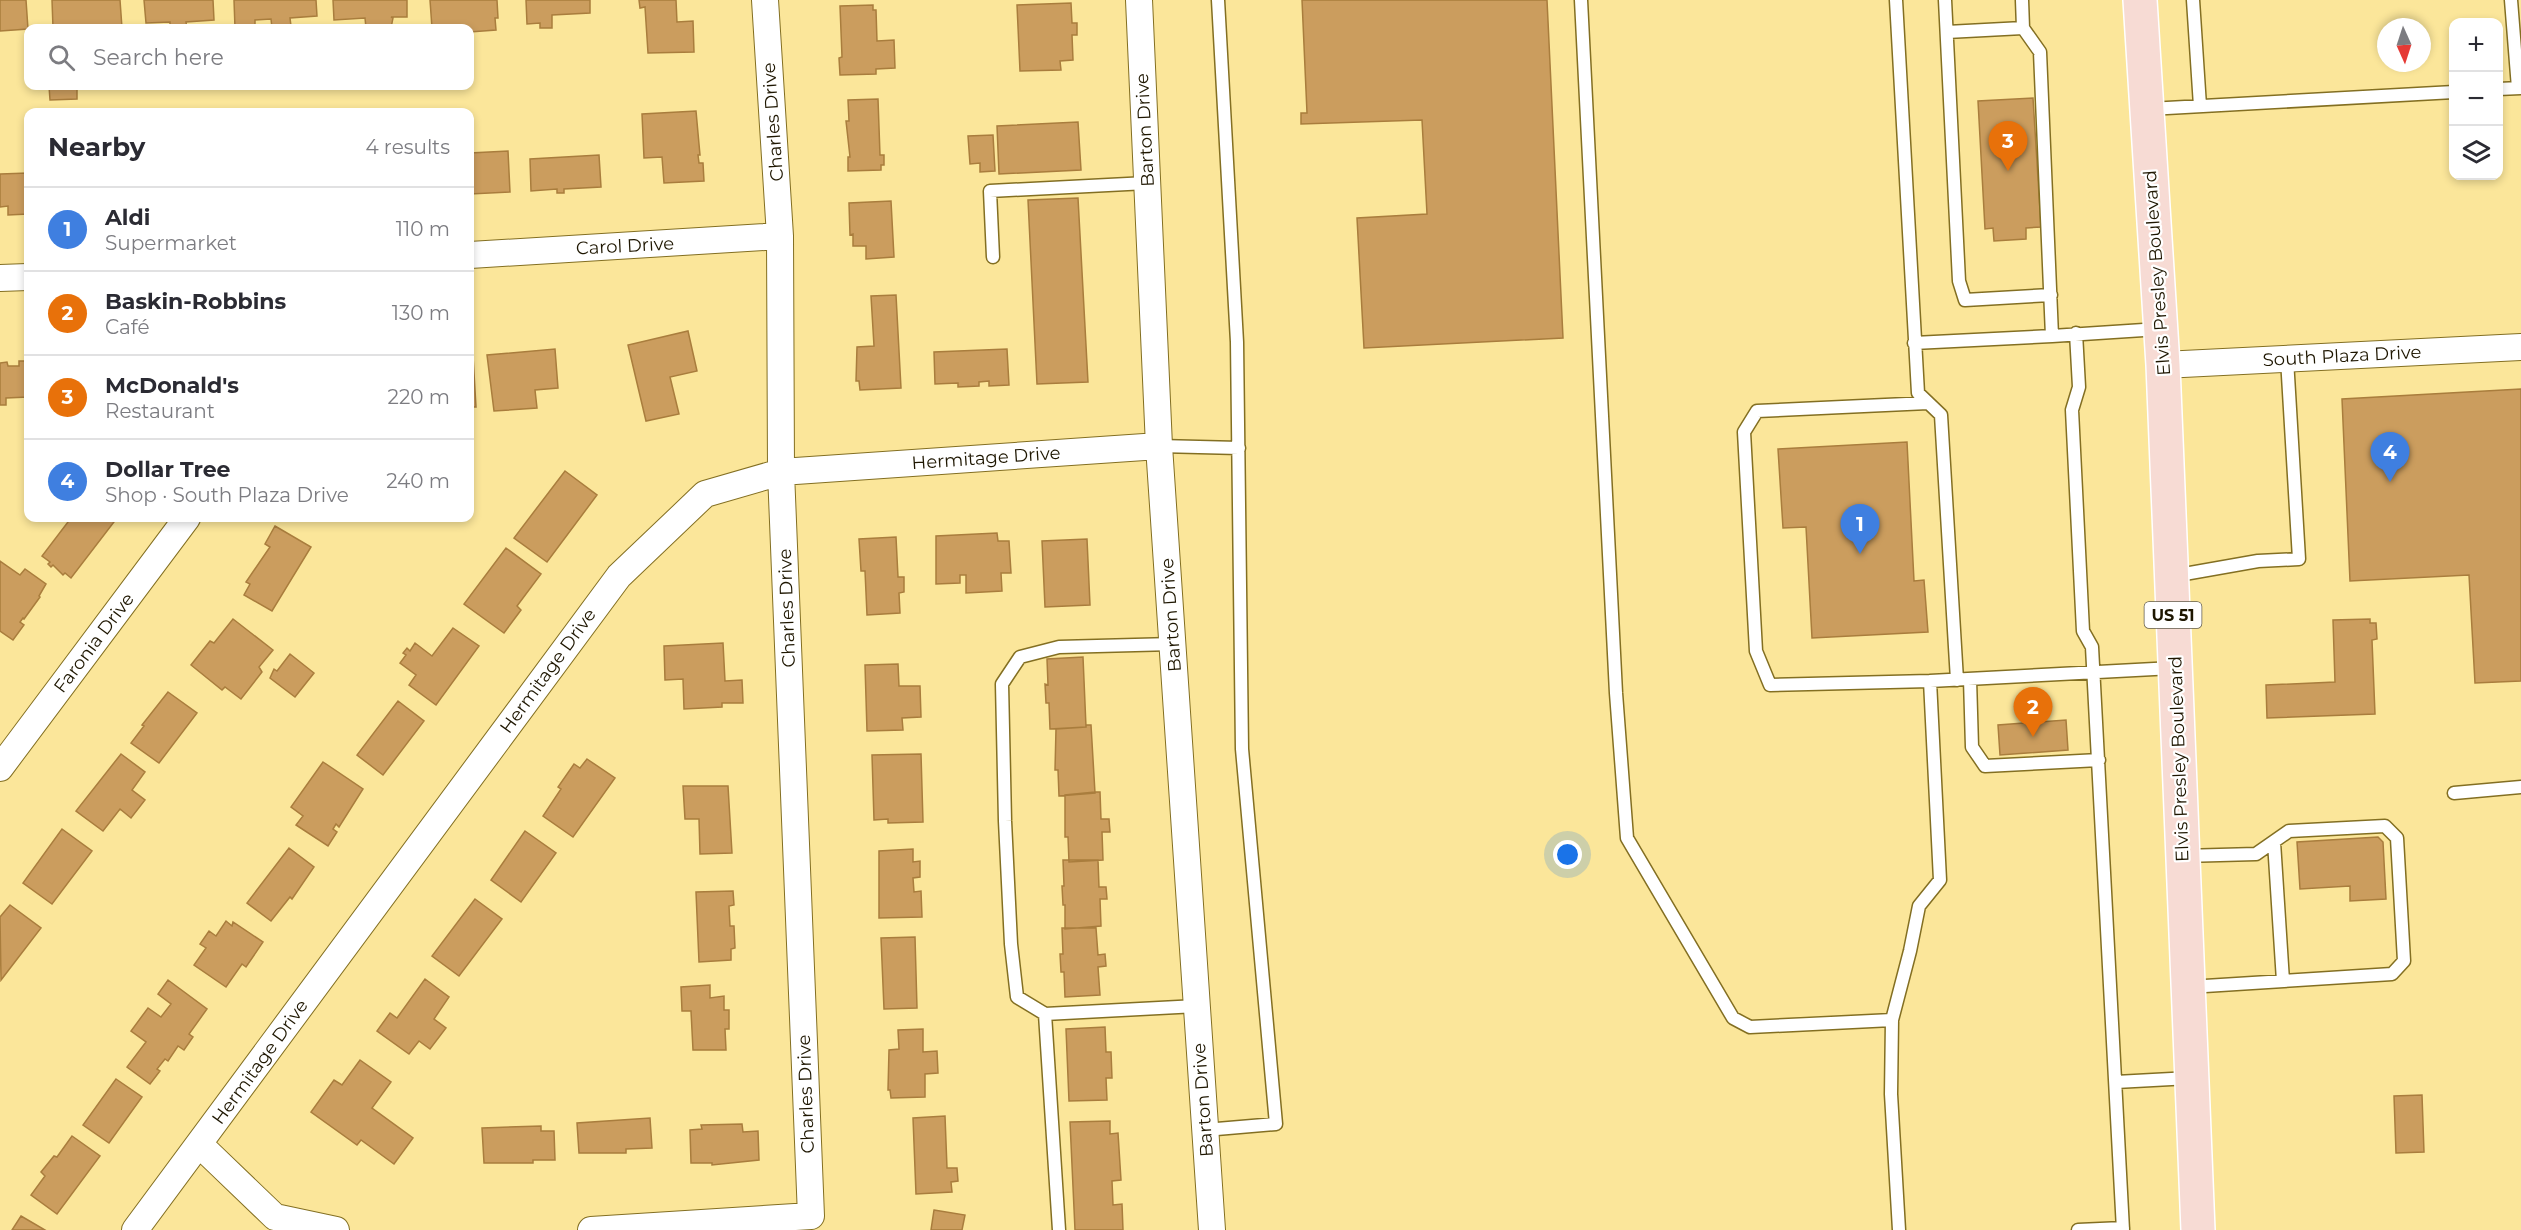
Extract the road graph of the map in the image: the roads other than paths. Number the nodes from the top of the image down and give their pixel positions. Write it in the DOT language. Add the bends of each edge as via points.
graph roads {
  1 [pos="765,0"];
  2 [pos="1138,0"];
  3 [pos="1218,0"];
  4 [pos="1581,0"];
  5 [pos="1896,0"];
  6 [pos="1945,0"];
  7 [pos="2022,0"];
  8 [pos="2140,0"];
  9 [pos="2193,0"];
  10 [pos="2511,0"];
  11 [pos="2023,28"];
  12 [pos="1947,32"];
  13 [pos="2520,88"];
  14 [pos="2503,89"];
  15 [pos="2449,92"];
  16 [pos="2200,106"];
  17 [pos="2146,109"];
  18 [pos="1147,183"];
  19 [pos="780,236"];
  20 [pos="474,255"];
  21 [pos="993,258"];
  22 [pos="24,277"];
  23 [pos="0,278"];
  24 [pos="2051,295"];
  25 [pos="2160,329"];
  26 [pos="2076,333"];
  27 [pos="2052,336"];
  28 [pos="1914,343"];
  29 [pos="2521,347"];
  30 [pos="2287,359"];
  31 [pos="2163,365"];
  32 [pos="1928,403"];
  33 [pos="1160,446"];
  34 [pos="1239,448"];
  35 [pos="781,472"];
  36 [pos="184,522"];
  37 [pos="2172,576"];
  38 [pos="1173,644"];
  39 [pos="2175,668"];
  40 [pos="2094,672"];
  41 [pos="1970,679"];
  42 [pos="1957,680"];
  43 [pos="1930,681"];
  44 [pos="2099,760"];
  45 [pos="0,768"];
  46 [pos="2521,787"];
  47 [pos="2454,793"];
  48 [pos="2274,842"];
  49 [pos="2183,856"];
  50 [pos="2283,981"];
  51 [pos="2188,987"];
  52 [pos="1197,1006"];
  53 [pos="1044,1014"];
  54 [pos="1892,1020"];
  55 [pos="2192,1078"];
  56 [pos="2116,1082"];
  57 [pos="1205,1130"];
  58 [pos="199,1144"];
  59 [pos="2123,1229"];
  60 [pos="135,1230"];
  61 [pos="336,1230"];
  62 [pos="591,1230"];
  63 [pos="1059,1230"];
  64 [pos="1212,1230"];
  65 [pos="1899,1230"];
  66 [pos="2078,1230"];
  67 [pos="2198,1230"];
  1 -- 19 [label="street, Charles Drive"];
  2 -- 18 [label="street, Barton Drive"];
  3 -- 34 [label="lane"];
  4 -- 54 [label="lane" via="1616,693 1627,838 1732,1018 1750,1027"];
  5 -- 28 [label="lane"];
  6 -- 12 [label="lane"];
  7 -- 11 [label="lane"];
  8 -- 17 [label="main road, Elvis Presley Boulevard / US 51"];
  9 -- 16 [label="lane"];
  10 -- 13 [label="lane"];
  11 -- 12 [label="lane"];
  11 -- 24 [label="lane" via="2040,52"];
  12 -- 24 [label="lane" via="1959,281 1965,300"];
  13 -- 14 [label="lane"];
  15 -- 16 [label="lane"];
  16 -- 17 [label="lane"];
  17 -- 25 [label="main road, Elvis Presley Boulevard / US 51"];
  18 -- 21 [label="lane" via="990,191"];
  18 -- 33 [label="street, Barton Drive"];
  19 -- 20 [label="street, Carol Drive"];
  19 -- 35 [label="street, Charles Drive"];
  22 -- 23 [label="street"];
  24 -- 27 [label="lane"];
  25 -- 26 [label="lane"];
  25 -- 31 [label="main road, Elvis Presley Boulevard / US 51"];
  26 -- 27 [label="lane"];
  26 -- 40 [label="lane" via="2079,387 2072,410 2083,631 2092,647"];
  27 -- 28 [label="lane"];
  28 -- 32 [label="lane" via="1918,393"];
  29 -- 30 [label="street, South Plaza Drive"];
  30 -- 31 [label="street, South Plaza Drive"];
  30 -- 37 [label="lane" via="2299,559 2258,561"];
  31 -- 37 [label="main road, Elvis Presley Boulevard / US 51"];
  32 -- 42 [label="lane" via="1941,415"];
  32 -- 43 [label="lane" via="1757,411 1744,432 1756,651 1770,685"];
  33 -- 34 [label="lane"];
  33 -- 35 [label="street, Hermitage Drive"];
  33 -- 38 [label="street, Barton Drive"];
  34 -- 57 [label="lane" via="1242,749 1276,1124"];
  35 -- 58 [label="street, Hermitage Drive" via="705,494 619,576"];
  35 -- 62 [label="street, Charles Drive" via="811,1216"];
  36 -- 45 [label="street, Faronia Drive"];
  37 -- 39 [label="main road, Elvis Presley Boulevard / US 51"];
  38 -- 52 [label="street, Barton Drive"];
  38 -- 53 [label="lane" via="1059,647 1020,657 1002,684 1005,821 1017,997"];
  39 -- 40 [label="lane"];
  39 -- 49 [label="main road, Elvis Presley Boulevard / US 51"];
  40 -- 41 [label="lane"];
  40 -- 44 [label="lane"];
  41 -- 42 [label="lane"];
  41 -- 44 [label="lane" via="1971,747 1986,766"];
  42 -- 43 [label="lane"];
  43 -- 54 [label="lane" via="1940,880 1919,906"];
  44 -- 56 [label="lane"];
  46 -- 47 [label="lane"];
  48 -- 49 [label="lane" via="2256,854"];
  48 -- 50 [label="lane"];
  48 -- 50 [label="lane" via="2289,831 2385,826 2397,838 2398,850 2404,961 2398,968 2392,974"];
  49 -- 51 [label="main road, Elvis Presley Boulevard / US 51"];
  50 -- 51 [label="lane"];
  51 -- 55 [label="main road, Elvis Presley Boulevard / US 51"];
  52 -- 53 [label="lane"];
  52 -- 57 [label="street, Barton Drive"];
  53 -- 63 [label="lane"];
  54 -- 65 [label="lane" via="1891,1094"];
  55 -- 56 [label="lane"];
  55 -- 67 [label="main road, Elvis Presley Boulevard / US 51"];
  56 -- 59 [label="lane"];
  57 -- 64 [label="street, Barton Drive"];
  58 -- 60 [label="street, Hermitage Drive"];
  58 -- 61 [label="street" via="275,1217"];
  59 -- 66 [label="lane"];
}
